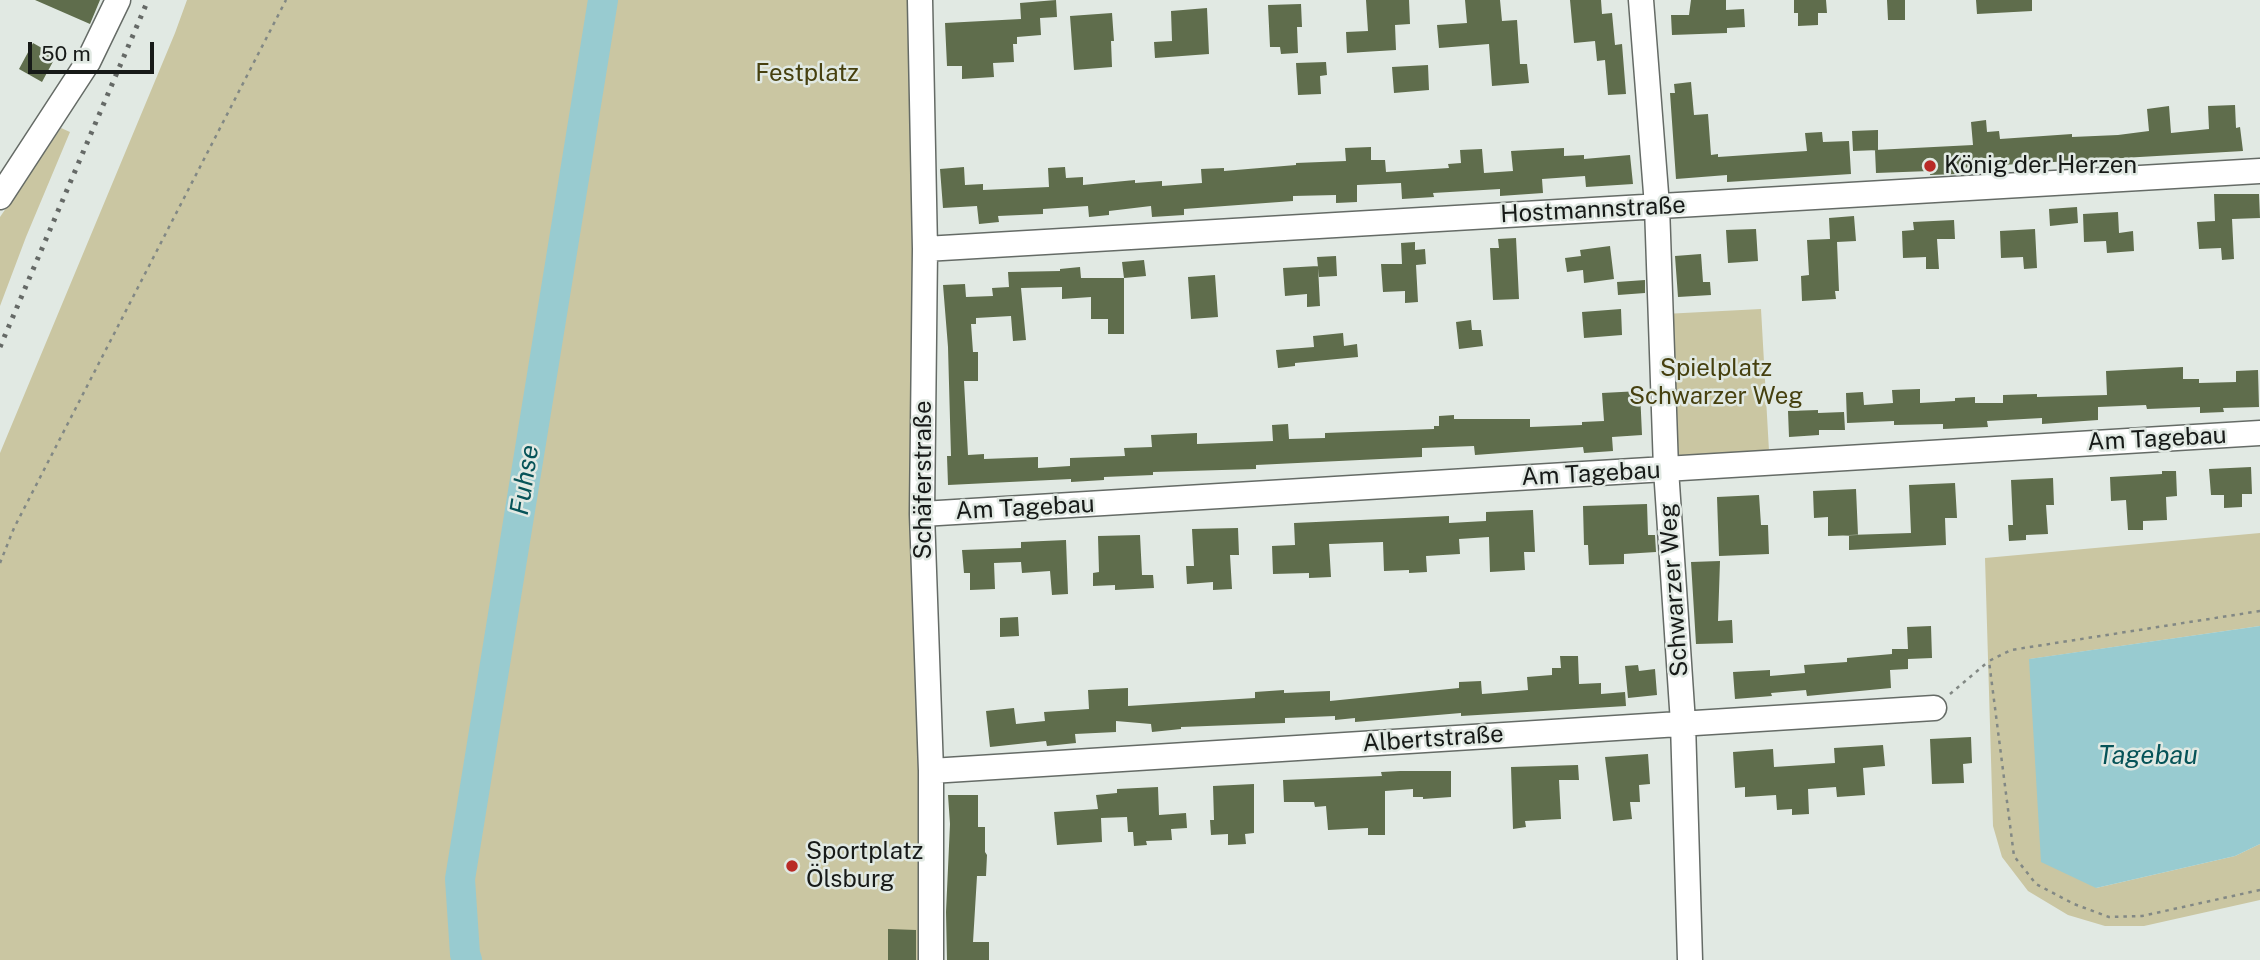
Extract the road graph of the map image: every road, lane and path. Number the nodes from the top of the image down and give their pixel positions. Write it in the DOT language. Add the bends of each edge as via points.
graph roads {
  1 [pos="118,0"];
  2 [pos="286,0"];
  3 [pos="920,0"];
  4 [pos="1641,0"];
  5 [pos="2260,171"];
  6 [pos="0,197"];
  7 [pos="1657,206"];
  8 [pos="925,250"];
  9 [pos="2260,433"];
  10 [pos="1666,469"];
  11 [pos="922,514"];
  12 [pos="0,563"];
  13 [pos="2260,611"];
  14 [pos="1989,661"];
  15 [pos="1934,708"];
  16 [pos="1684,723"];
  17 [pos="932,772"];
  18 [pos="2260,890"];
  19 [pos="931,960"];
  20 [pos="1690,960"];
  1 -- 6 [label="street" via="88,62"];
  2 -- 12 [label="path" via="20,515"];
  3 -- 8 [label="street, Schäferstraße"];
  4 -- 7 [label="street, Schwarzer Weg"];
  5 -- 7 [label="street, Hostmannstraße"];
  7 -- 8 [label="street, Hostmannstraße"];
  7 -- 10 [label="street, Schwarzer Weg"];
  8 -- 11 [label="street, Schäferstraße"];
  9 -- 10 [label="street, Am Tagebau"];
  10 -- 11 [label="street, Am Tagebau"];
  10 -- 16 [label="street, Schwarzer Weg"];
  11 -- 17 [label="street, Schäferstraße"];
  13 -- 14 [label="path" via="2011,650"];
  14 -- 15 [label="path"];
  14 -- 18 [label="path" via="2014,856 2036,884 2109,917 2142,916"];
  15 -- 16 [label="street, Albertstraße"];
  16 -- 17 [label="street, Albertstraße"];
  16 -- 20 [label="street, Schwarzer Weg"];
  17 -- 19 [label="street, Schäferstraße"];
}
